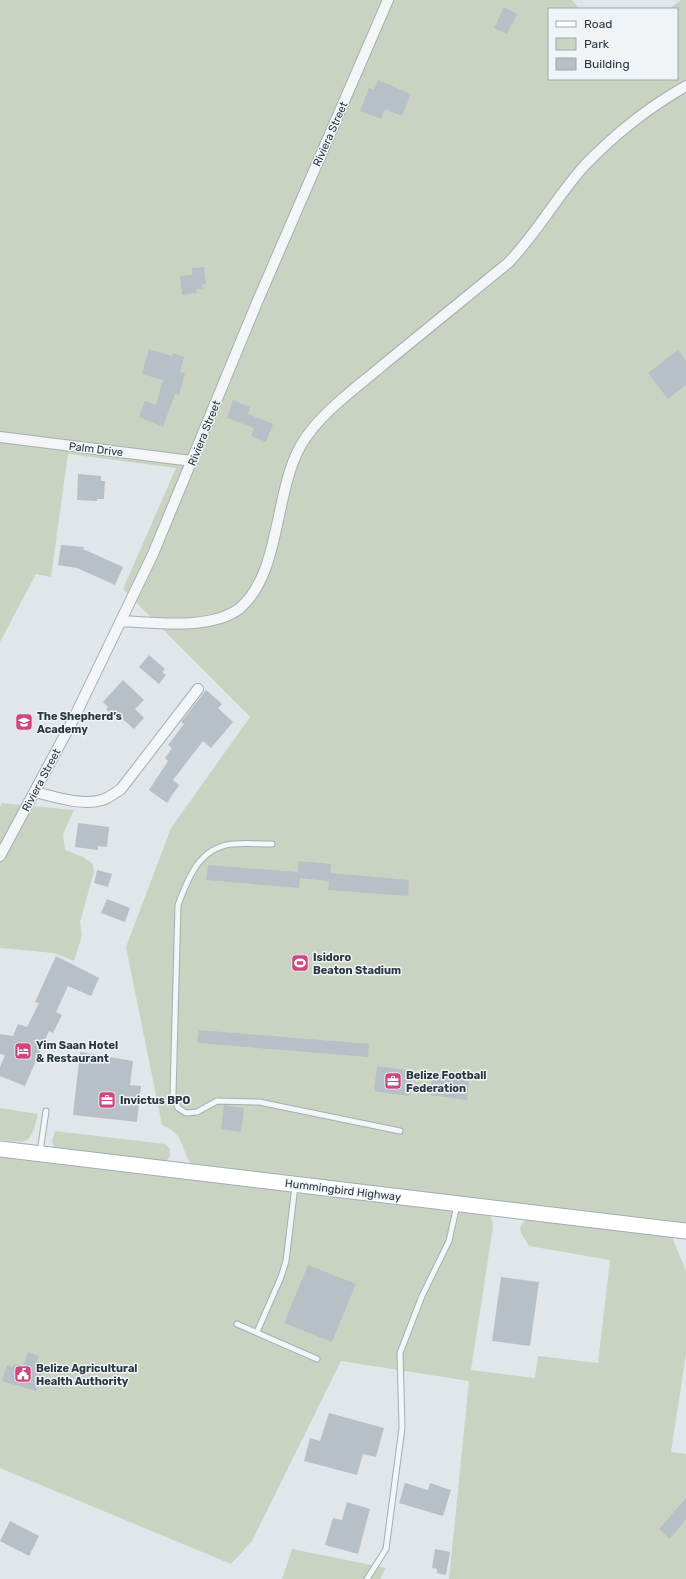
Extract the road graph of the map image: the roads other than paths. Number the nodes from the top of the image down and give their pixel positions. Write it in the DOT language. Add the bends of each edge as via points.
graph roads {
  1 [pos="388,0"];
  2 [pos="686,86"];
  3 [pos="0,437"];
  4 [pos="192,460"];
  5 [pos="122,621"];
  6 [pos="198,689"];
  7 [pos="35,792"];
  8 [pos="272,844"];
  9 [pos="0,856"];
  10 [pos="46,1111"];
  11 [pos="400,1131"];
  12 [pos="0,1149"];
  13 [pos="39,1155"];
  14 [pos="295,1185"];
  15 [pos="457,1204"];
  16 [pos="686,1231"];
  17 [pos="237,1324"];
  18 [pos="257,1332"];
  19 [pos="317,1359"];
  20 [pos="367,1579"];
  1 -- 4 [label="street, Riviera Street"];
  2 -- 5 [label="street" via="660,101 585,166 508,264 354,389 329,411 311,432 293,462 269,557 262,577 248,600 230,614 205,621 163,624"];
  3 -- 4 [label="street, Palm Drive"];
  4 -- 5 [label="street, Riviera Street"];
  5 -- 7 [label="street, Riviera Street"];
  6 -- 7 [label="street" via="121,789 112,795 93,802 63,799"];
  7 -- 9 [label="street, Riviera Street"];
  8 -- 11 [label="lane" via="230,844 206,853 188,878 178,905 173,1094 178,1108 186,1113 197,1112 217,1101 259,1102"];
  10 -- 13 [label="lane"];
  12 -- 13 [label="main road, Hummingbird Highway"];
  13 -- 14 [label="main road, Hummingbird Highway"];
  14 -- 15 [label="main road, Hummingbird Highway"];
  14 -- 18 [label="lane" via="286,1261"];
  15 -- 16 [label="main road, Hummingbird Highway"];
  15 -- 20 [label="lane" via="449,1241 422,1296 400,1353 402,1428 386,1549"];
  17 -- 18 [label="lane"];
  18 -- 19 [label="lane"];
}
